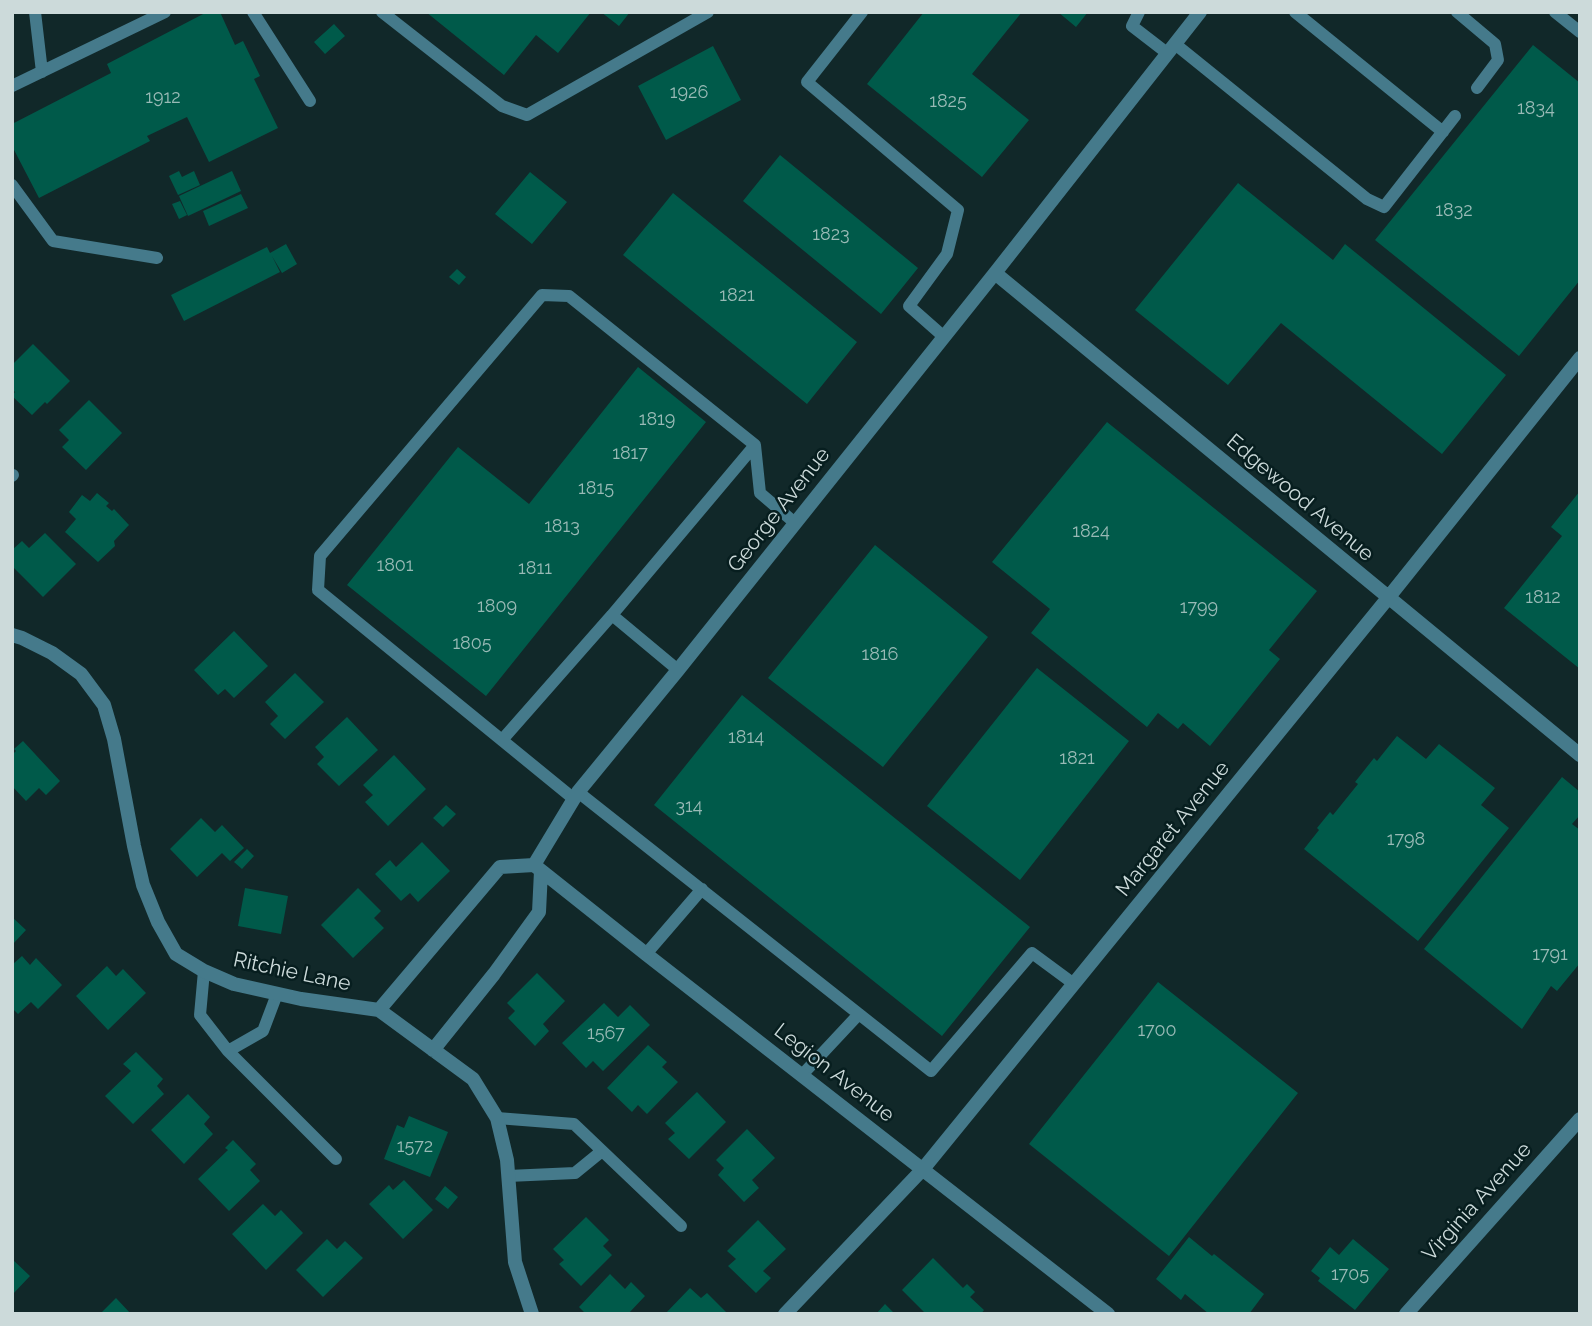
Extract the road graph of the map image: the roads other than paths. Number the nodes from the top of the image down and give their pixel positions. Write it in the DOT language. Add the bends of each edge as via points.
graph roads {
  1 [pos="35,12"];
  2 [pos="165,12"];
  3 [pos="253,12"];
  4 [pos="382,12"];
  5 [pos="862,12"];
  6 [pos="1139,12"];
  7 [pos="1200,12"];
  8 [pos="1295,12"];
  9 [pos="1457,12"];
  10 [pos="1555,12"];
  11 [pos="702,14"];
  12 [pos="1580,32"];
  13 [pos="1171,48"];
  14 [pos="41,72"];
  15 [pos="12,86"];
  16 [pos="1477,88"];
  17 [pos="310,101"];
  18 [pos="1455,116"];
  19 [pos="1443,132"];
  20 [pos="12,185"];
  21 [pos="157,258"];
  22 [pos="995,273"];
  23 [pos="943,336"];
  24 [pos="1580,358"];
  25 [pos="755,445"];
  26 [pos="795,523"];
  27 [pos="1388,598"];
  28 [pos="612,615"];
  29 [pos="12,635"];
  30 [pos="678,670"];
  31 [pos="502,740"];
  32 [pos="1580,755"];
  33 [pos="576,796"];
  34 [pos="538,868"];
  35 [pos="702,889"];
  36 [pos="646,954"];
  37 [pos="204,971"];
  38 [pos="1074,984"];
  39 [pos="277,994"];
  40 [pos="379,1010"];
  41 [pos="859,1014"];
  42 [pos="433,1049"];
  43 [pos="228,1052"];
  44 [pos="802,1075"];
  45 [pos="496,1118"];
  46 [pos="1580,1119"];
  47 [pos="602,1151"];
  48 [pos="336,1159"];
  49 [pos="923,1169"];
  50 [pos="508,1176"];
  51 [pos="681,1226"];
  52 [pos="533,1314"];
  53 [pos="785,1314"];
  54 [pos="1108,1314"];
  55 [pos="1406,1314"];
  1 -- 14 [label="lane"];
  2 -- 14 [label="lane"];
  3 -- 17 [label="lane"];
  4 -- 11 [label="lane" via="502,106 527,116"];
  5 -- 23 [label="lane" via="807,82 958,210 947,254 909,306"];
  6 -- 13 [label="lane" via="1132,26"];
  7 -- 13 [label="street, George Avenue"];
  8 -- 19 [label="lane"];
  9 -- 16 [label="lane" via="1495,44 1499,60"];
  10 -- 12 [label="lane"];
  13 -- 19 [label="lane" via="1367,199 1384,207"];
  13 -- 22 [label="street, George Avenue"];
  14 -- 15 [label="lane"];
  18 -- 19 [label="lane"];
  20 -- 21 [label="lane" via="53,241"];
  22 -- 23 [label="street, George Avenue"];
  22 -- 27 [label="street, Edgewood Avenue"];
  23 -- 26 [label="street, George Avenue"];
  24 -- 27 [label="street, Margaret Avenue"];
  25 -- 26 [label="lane" via="760,493"];
  25 -- 28 [label="lane"];
  25 -- 31 [label="lane" via="569,296 541,295 320,556 318,590"];
  26 -- 30 [label="street, George Avenue"];
  27 -- 32 [label="street, Edgewood Avenue"];
  27 -- 38 [label="street, Margaret Avenue"];
  28 -- 30 [label="lane"];
  28 -- 31 [label="lane"];
  29 -- 37 [label="street, Ritchie Lane" via="52,653 81,674 104,705 143,885 176,954"];
  30 -- 33 [label="street, George Avenue"];
  31 -- 33 [label="lane"];
  33 -- 34 [label="street, George Avenue"];
  33 -- 35 [label="lane"];
  34 -- 36 [label="street, Legion Avenue"];
  34 -- 40 [label="street" via="500,867"];
  34 -- 42 [label="street" via="539,912"];
  35 -- 36 [label="lane"];
  35 -- 41 [label="lane"];
  36 -- 44 [label="street, Legion Avenue"];
  37 -- 39 [label="street, Ritchie Lane"];
  37 -- 43 [label="lane" via="200,1015"];
  38 -- 41 [label="lane" via="1032,953 931,1071"];
  38 -- 49 [label="street, Margaret Avenue"];
  39 -- 40 [label="street, Ritchie Lane"];
  39 -- 43 [label="lane" via="263,1031"];
  40 -- 42 [label="street, Ritchie Lane"];
  41 -- 44 [label="lane"];
  42 -- 45 [label="street, Ritchie Lane" via="473,1079"];
  43 -- 48 [label="lane"];
  44 -- 49 [label="street, Legion Avenue"];
  45 -- 47 [label="lane" via="574,1124"];
  45 -- 50 [label="street, Ritchie Lane"];
  46 -- 55 [label="street, Virginia Avenue"];
  47 -- 50 [label="lane" via="575,1173"];
  47 -- 51 [label="lane"];
  49 -- 53 [label="street, Margaret Avenue"];
  49 -- 54 [label="street, Legion Avenue"];
  50 -- 52 [label="street, Ritchie Lane" via="515,1262"];
}
